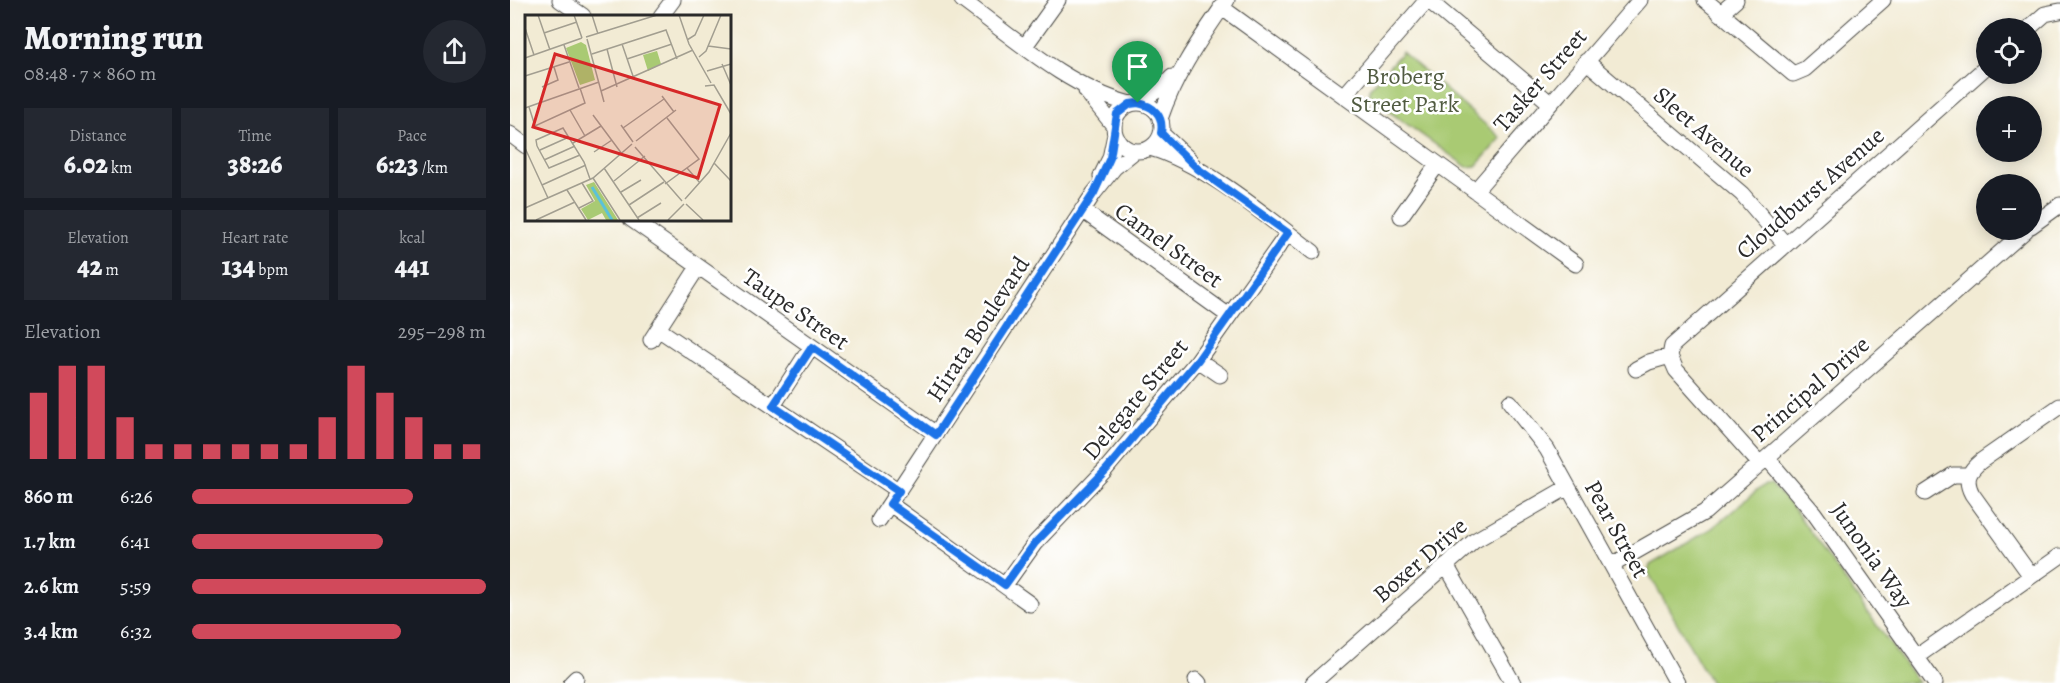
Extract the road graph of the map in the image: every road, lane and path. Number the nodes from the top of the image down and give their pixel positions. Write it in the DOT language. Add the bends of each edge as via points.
graph roads {
  1 [pos="560,0"];
  2 [pos="673,0"];
  3 [pos="962,0"];
  4 [pos="1058,0"];
  5 [pos="1427,0"];
  6 [pos="1641,0"];
  7 [pos="1705,0"];
  8 [pos="1736,0"];
  9 [pos="1883,0"];
  10 [pos="1224,4"];
  11 [pos="2059,7"];
  12 [pos="1720,14"];
  13 [pos="582,15"];
  14 [pos="662,15"];
  15 [pos="2040,18"];
  16 [pos="1025,46"];
  17 [pos="1586,61"];
  18 [pos="1184,63"];
  19 [pos="1976,77"];
  20 [pos="1077,83"];
  21 [pos="1344,96"];
  22 [pos="1134,103"];
  23 [pos="1550,103"];
  24 [pos="1161,126"];
  25 [pos="1115,130"];
  26 [pos="510,134"];
  27 [pos="525,145"];
  28 [pos="1142,150"];
  29 [pos="1437,165"];
  30 [pos="1198,169"];
  31 [pos="1475,191"];
  32 [pos="1094,193"];
  33 [pos="2060,205"];
  34 [pos="1082,210"];
  35 [pos="1401,216"];
  36 [pos="2042,218"];
  37 [pos="632,220"];
  38 [pos="1288,233"];
  39 [pos="2015,240"];
  40 [pos="1785,244"];
  41 [pos="1313,252"];
  42 [pos="1576,264"];
  43 [pos="698,267"];
  44 [pos="1229,316"];
  45 [pos="812,347"];
  46 [pos="1670,356"];
  47 [pos="1198,360"];
  48 [pos="1636,369"];
  49 [pos="1220,375"];
  50 [pos="1510,402"];
  51 [pos="773,406"];
  52 [pos="2060,406"];
  53 [pos="936,435"];
  54 [pos="1763,461"];
  55 [pos="1968,475"];
  56 [pos="1568,487"];
  57 [pos="899,491"];
  58 [pos="1925,493"];
  59 [pos="890,504"];
  60 [pos="879,520"];
  61 [pos="2060,556"];
  62 [pos="1446,565"];
  63 [pos="1612,565"];
  64 [pos="2031,576"];
  65 [pos="1005,585"];
  66 [pos="1030,604"];
  67 [pos="1916,657"];
  68 [pos="1319,681"];
  69 [pos="1513,683"];
  70 [pos="1677,683"];
  71 [pos="1935,683"];
  1 -- 13 [label="street"];
  2 -- 14 [label="street"];
  3 -- 16 [label="street"];
  4 -- 16 [label="street"];
  5 -- 21 [label="street"];
  5 -- 23 [label="street"];
  6 -- 17 [label="street, Tasker Street"];
  7 -- 12 [label="street"];
  8 -- 12 [label="street"];
  9 -- 12 [label="street" via="1805,69 1793,74"];
  10 -- 18 [label="street"];
  10 -- 21 [label="street"];
  11 -- 15 [label="street"];
  16 -- 20 [label="street"];
  17 -- 23 [label="street, Tasker Street"];
  17 -- 40 [label="street, Sleet Avenue" via="1742,194"];
  18 -- 22 [label="street" via="1161,88"];
  18 -- 24 [label="street" via="1168,93"];
  19 -- 40 [label="street, Cloudburst Avenue"];
  20 -- 22 [label="street" via="1106,98"];
  20 -- 25 [label="street"];
  21 -- 29 [label="street"];
  22 -- 24 [label="street" via="1154,108"];
  22 -- 25 [label="street" via="1117,114"];
  23 -- 31 [label="street, Tasker Street"];
  24 -- 28 [label="street"];
  24 -- 30 [label="street"];
  25 -- 28 [label="street" via="1121,144"];
  25 -- 32 [label="street, Hirata Boulevard" via="1110,158"];
  26 -- 27 [label="street"];
  28 -- 30 [label="street" via="1165,153"];
  28 -- 32 [label="street, Hirata Boulevard" via="1114,168"];
  29 -- 31 [label="street"];
  29 -- 35 [label="street"];
  30 -- 38 [label="street"];
  31 -- 42 [label="street"];
  32 -- 34 [label="street, Hirata Boulevard"];
  33 -- 36 [label="street"];
  34 -- 44 [label="street, Camel Street"];
  34 -- 53 [label="street, Hirata Boulevard"];
  37 -- 43 [label="street, Taupe Street"];
  38 -- 41 [label="street"];
  38 -- 44 [label="street, Delegate Street"];
  39 -- 54 [label="street, Principal Drive"];
  40 -- 46 [label="street, Cloudburst Avenue" via="1677,341"];
  43 -- 45 [label="street, Taupe Street"];
  43 -- 51 [label="street" via="654,335"];
  44 -- 47 [label="street, Delegate Street"];
  45 -- 51 [label="street"];
  45 -- 53 [label="street, Taupe Street"];
  46 -- 48 [label="street"];
  46 -- 54 [label="street" via="1676,370"];
  47 -- 49 [label="street"];
  47 -- 65 [label="street, Delegate Street" via="1106,470 1035,543"];
  50 -- 56 [label="street, Pear Street" via="1547,449"];
  51 -- 57 [label="street"];
  52 -- 55 [label="street" via="1981,460"];
  53 -- 57 [label="street, Hirata Boulevard"];
  54 -- 63 [label="street, Principal Drive" via="1691,522"];
  54 -- 67 [label="street, Junonia Way" via="1814,513"];
  55 -- 58 [label="street" via="1953,476"];
  55 -- 64 [label="street" via="1972,494"];
  56 -- 62 [label="street, Boxer Drive" via="1490,530"];
  56 -- 63 [label="street, Pear Street"];
  57 -- 59 [label="street, Hirata Boulevard"];
  59 -- 60 [label="street, Hirata Boulevard"];
  59 -- 65 [label="street"];
  61 -- 64 [label="street"];
  62 -- 68 [label="street, Boxer Drive"];
  62 -- 69 [label="street"];
  63 -- 70 [label="street, Pear Street"];
  64 -- 67 [label="street"];
  65 -- 66 [label="street"];
  67 -- 71 [label="street, Junonia Way"];
}
